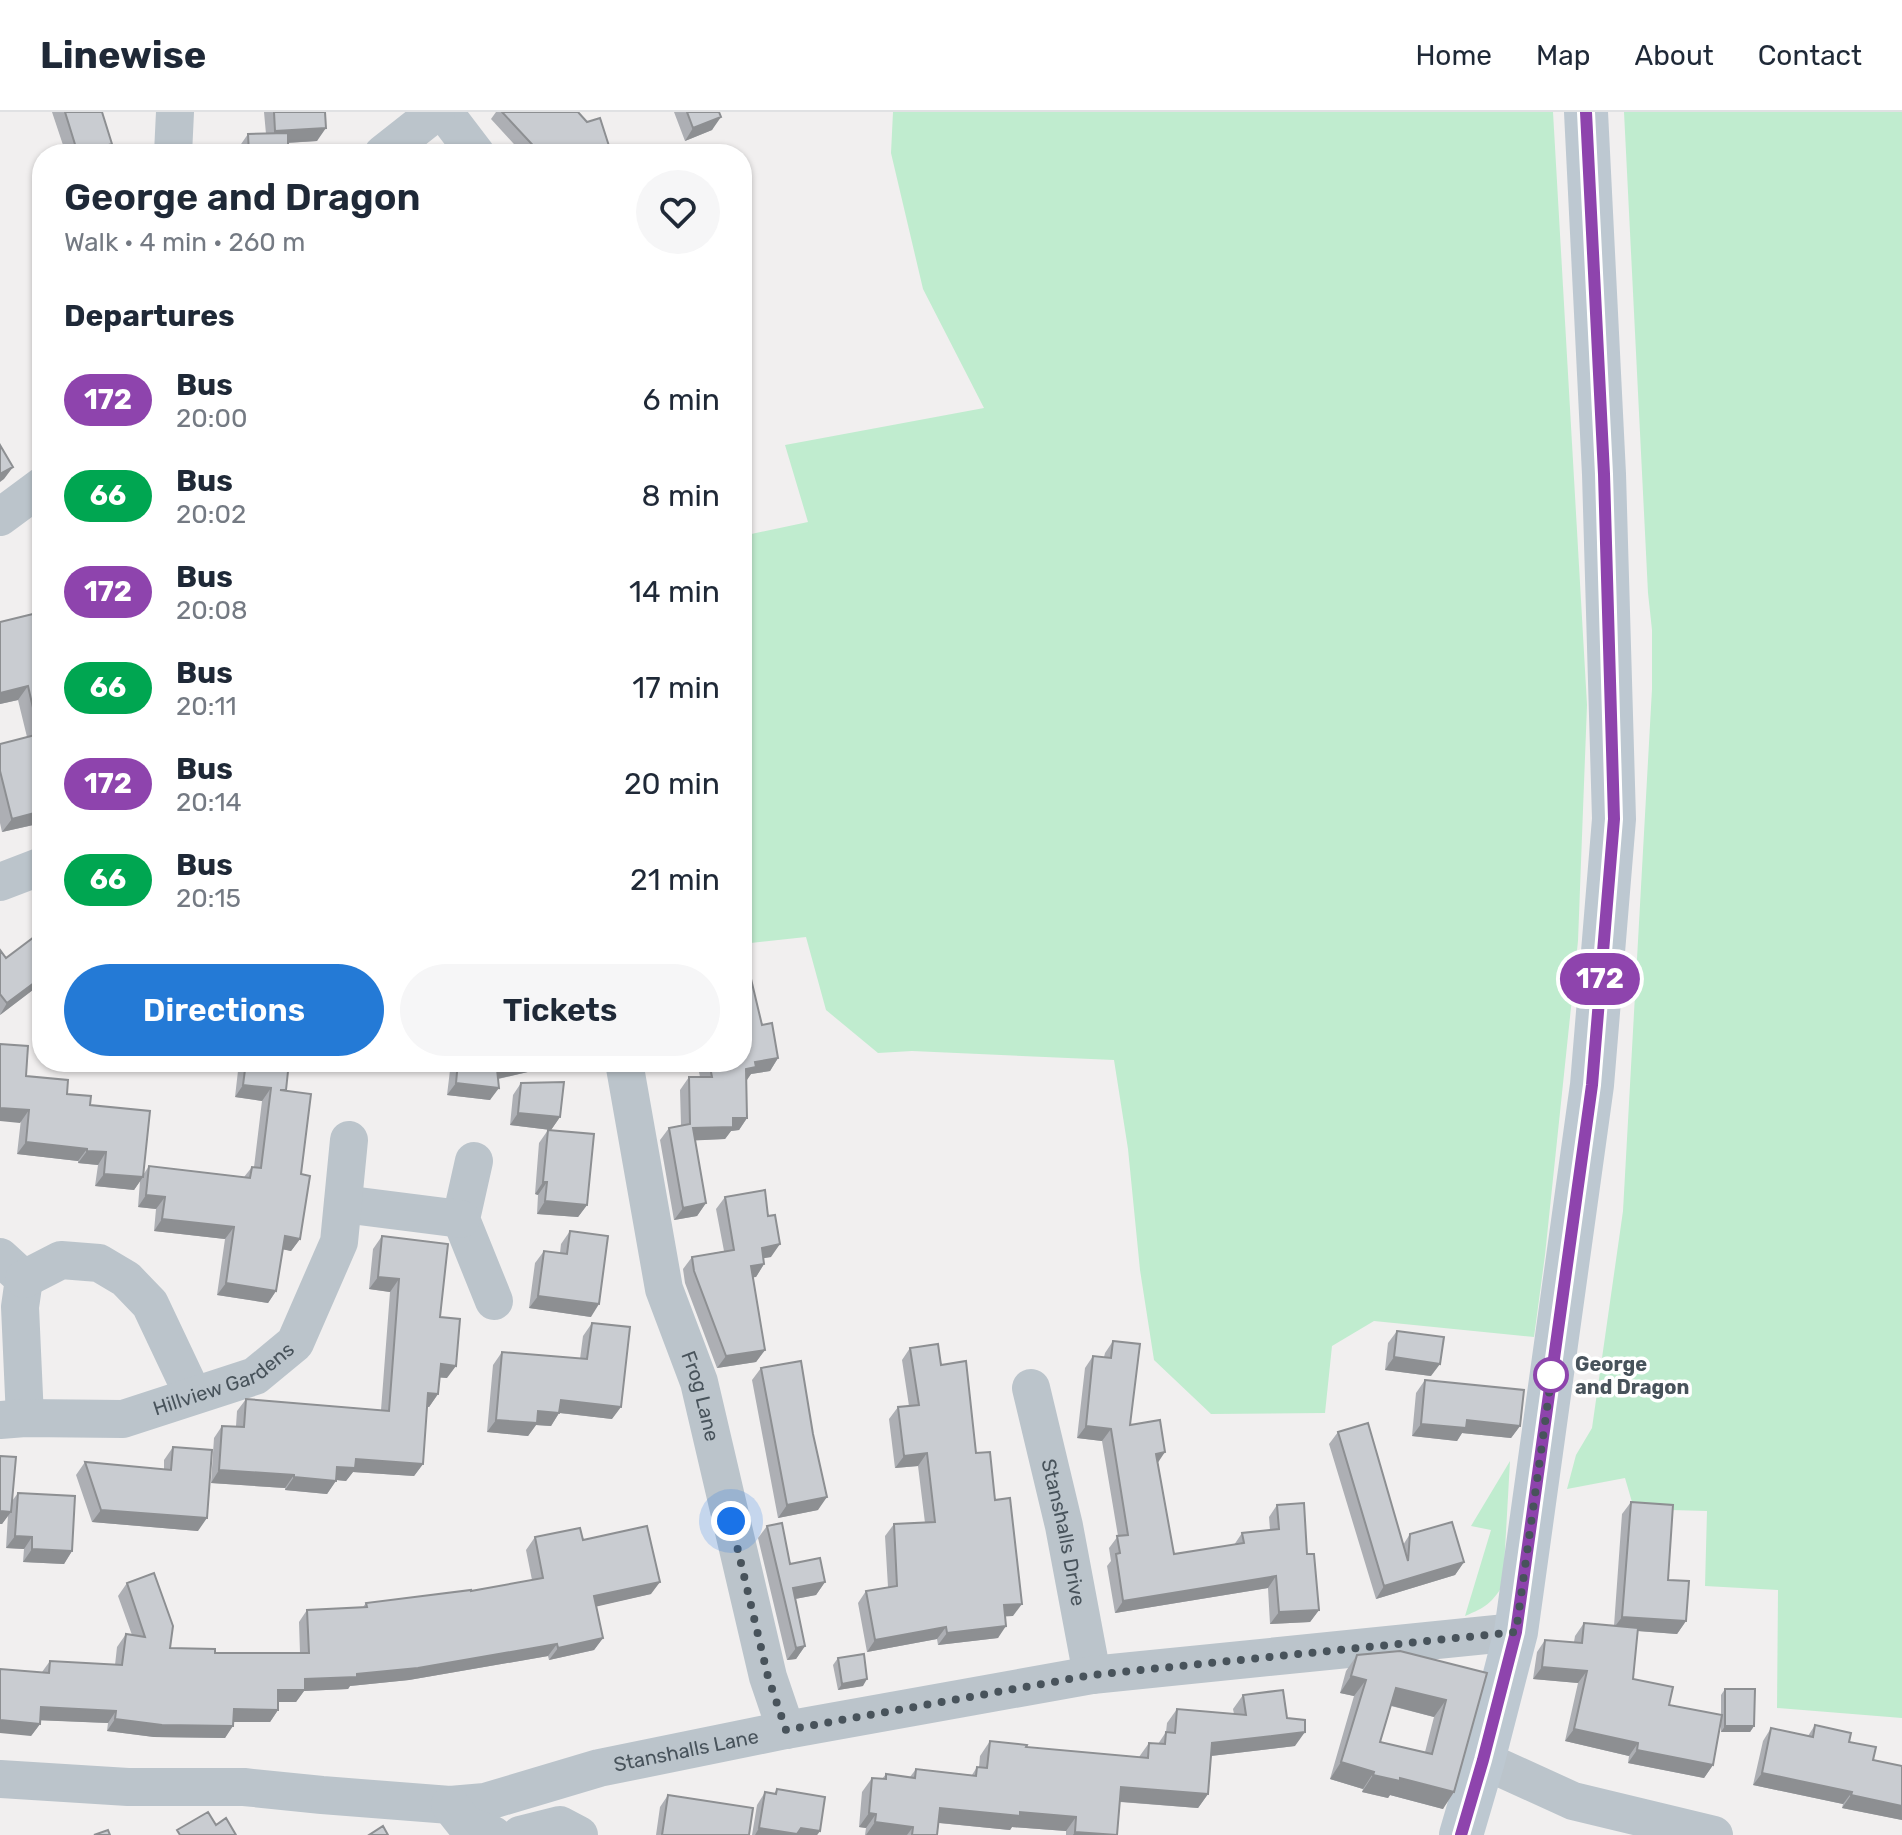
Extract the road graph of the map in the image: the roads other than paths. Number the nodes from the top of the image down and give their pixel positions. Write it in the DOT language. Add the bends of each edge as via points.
graph roads {
  1 [pos="175,112"];
  2 [pos="436,112"];
  3 [pos="444,112"];
  4 [pos="1586,112"];
  5 [pos="173,144"];
  6 [pos="396,144"];
  7 [pos="468,144"];
  8 [pos="32,493"];
  9 [pos="0,517"];
  10 [pos="32,870"];
  11 [pos="0,882"];
  12 [pos="626,1072"];
  13 [pos="349,1140"];
  14 [pos="474,1161"];
  15 [pos="343,1204"];
  16 [pos="461,1219"];
  17 [pos="12,1268"];
  18 [pos="494,1301"];
  19 [pos="1031,1388"];
  20 [pos="193,1395"];
  21 [pos="12,1419"];
  22 [pos="1516,1632"];
  23 [pos="1092,1675"];
  24 [pos="786,1730"];
  25 [pos="1483,1760"];
  26 [pos="0,1779"];
  27 [pos="450,1805"];
  28 [pos="493,1835"];
  29 [pos="520,1835"];
  30 [pos="579,1835"];
  31 [pos="1461,1835"];
  32 [pos="1714,1835"];
  1 -- 5 [label="street"];
  2 -- 6 [label="street"];
  3 -- 7 [label="street"];
  4 -- 22 [label="street" via="1614,819 1592,1085"];
  8 -- 9 [label="street"];
  10 -- 11 [label="street"];
  12 -- 24 [label="street, Frog Lane" via="664,1289 699,1382 768,1677"];
  13 -- 15 [label="street, Hillview Gardens"];
  14 -- 16 [label="street"];
  15 -- 16 [label="street"];
  15 -- 20 [label="street, Hillview Gardens" via="339,1242 295,1343 255,1376"];
  16 -- 18 [label="street"];
  17 -- 20 [label="street" via="61,1260 99,1263 126,1279 150,1304"];
  17 -- 21 [label="street" via="20,1307"];
  19 -- 23 [label="street, Stanshalls Drive"];
  20 -- 21 [label="street, Hillview Gardens" via="123,1419"];
  22 -- 23 [label="street, Stanshalls Lane"];
  22 -- 25 [label="street"];
  23 -- 24 [label="street, Stanshalls Lane"];
  24 -- 27 [label="street, Stanshalls Lane" via="599,1768 485,1802"];
  25 -- 31 [label="street"];
  25 -- 32 [label="street" via="1573,1801"];
  26 -- 27 [label="street, Stanshalls Lane" via="244,1787"];
  27 -- 28 [label="street" via="465,1824"];
  29 -- 30 [label="street" via="560,1825"];
}
